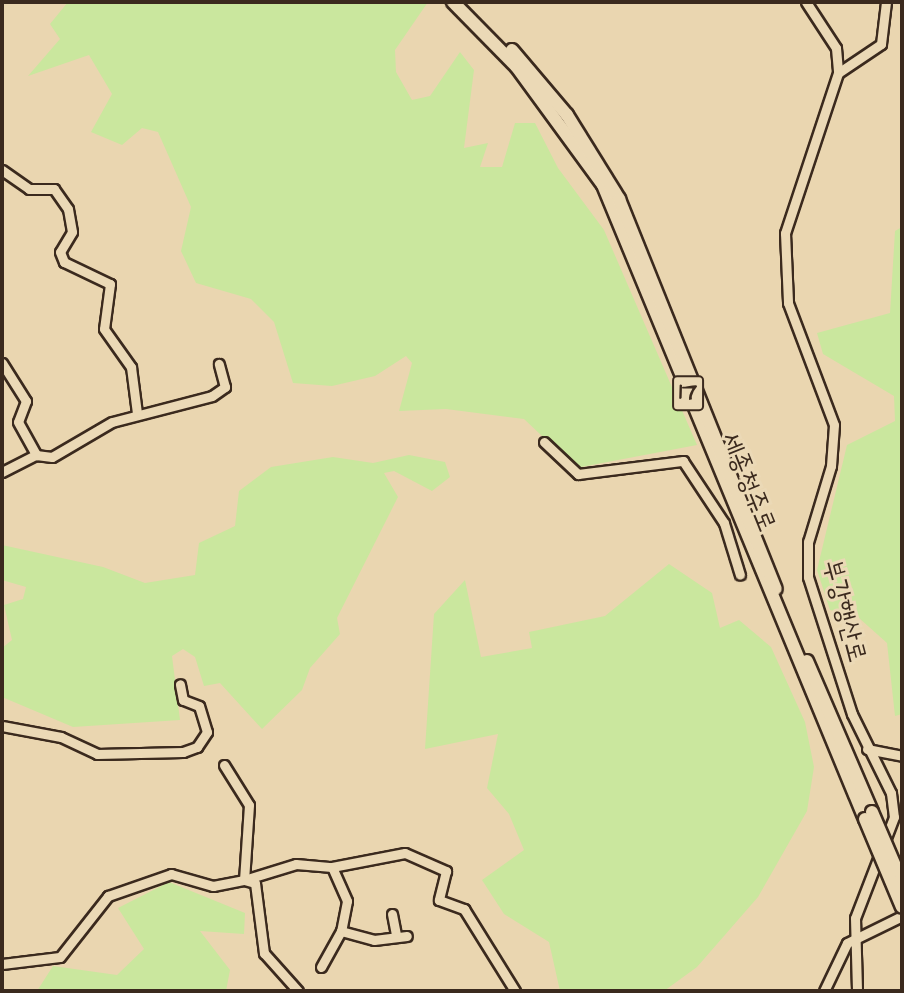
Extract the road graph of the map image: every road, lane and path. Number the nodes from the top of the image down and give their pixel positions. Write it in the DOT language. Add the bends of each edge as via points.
graph roads {
  1 [pos="453,2"];
  2 [pos="464,2"];
  3 [pos="806,2"];
  4 [pos="886,2"];
  5 [pos="838,73"];
  6 [pos="2,170"];
  7 [pos="2,363"];
  8 [pos="219,364"];
  9 [pos="137,413"];
  10 [pos="544,442"];
  11 [pos="36,455"];
  12 [pos="2,472"];
  13 [pos="740,575"];
  14 [pos="180,684"];
  15 [pos="2,726"];
  16 [pos="867,749"];
  17 [pos="902,756"];
  18 [pos="224,765"];
  19 [pos="868,816"];
  20 [pos="332,867"];
  21 [pos="244,880"];
  22 [pos="902,882"];
  23 [pos="902,907"];
  24 [pos="393,914"];
  25 [pos="902,916"];
  26 [pos="341,931"];
  27 [pos="396,935"];
  28 [pos="407,936"];
  29 [pos="856,937"];
  30 [pos="2,964"];
  31 [pos="321,967"];
  32 [pos="298,991"];
  33 [pos="514,991"];
  34 [pos="824,991"];
  35 [pos="857,991"];
  1 -- 19 [label="highway, 세종청주로 / 17" via="516,66 603,185"];
  2 -- 19 [label="highway, 세종청주로 / 17" via="567,115 619,199"];
  3 -- 5 [label="street" via="836,48"];
  4 -- 5 [label="street" via="881,44"];
  5 -- 16 [label="street, 부강행산로" via="790,208 784,257 788,303 825,386 834,425 831,466 808,542 808,577"];
  6 -- 9 [label="street" via="29,189 54,188 68,209 72,232 60,252 64,262 110,284 104,329 131,367"];
  7 -- 11 [label="street" via="26,401 18,422"];
  8 -- 9 [label="street" via="225,387 212,396"];
  9 -- 11 [label="street" via="52,457"];
  10 -- 13 [label="street" via="578,474 683,461 724,523"];
  11 -- 12 [label="street"];
  14 -- 15 [label="street" via="183,700 199,706 207,732 197,747 183,752 97,754 61,737"];
  16 -- 17 [label="street"];
  16 -- 29 [label="street, 부강행산로" via="891,793 894,817 860,901"];
  18 -- 21 [label="street" via="249,805"];
  19 -- 22 [label="highway, 17, bridge"];
  19 -- 23 [label="highway, 17, bridge"];
  20 -- 21 [label="street" via="296,864"];
  20 -- 26 [label="street" via="347,901"];
  20 -- 33 [label="street" via="405,853 446,871 439,900 464,909"];
  21 -- 30 [label="street" via="213,886 171,874 121,891 96,907 60,957"];
  21 -- 32 [label="street" via="255,883 264,953"];
  24 -- 27 [label="street"];
  25 -- 29 [label="street"];
  26 -- 27 [label="street" via="374,940"];
  26 -- 31 [label="street"];
  27 -- 28 [label="street"];
  29 -- 34 [label="street" via="837,954"];
  29 -- 35 [label="street, 부강행산로"];
}
